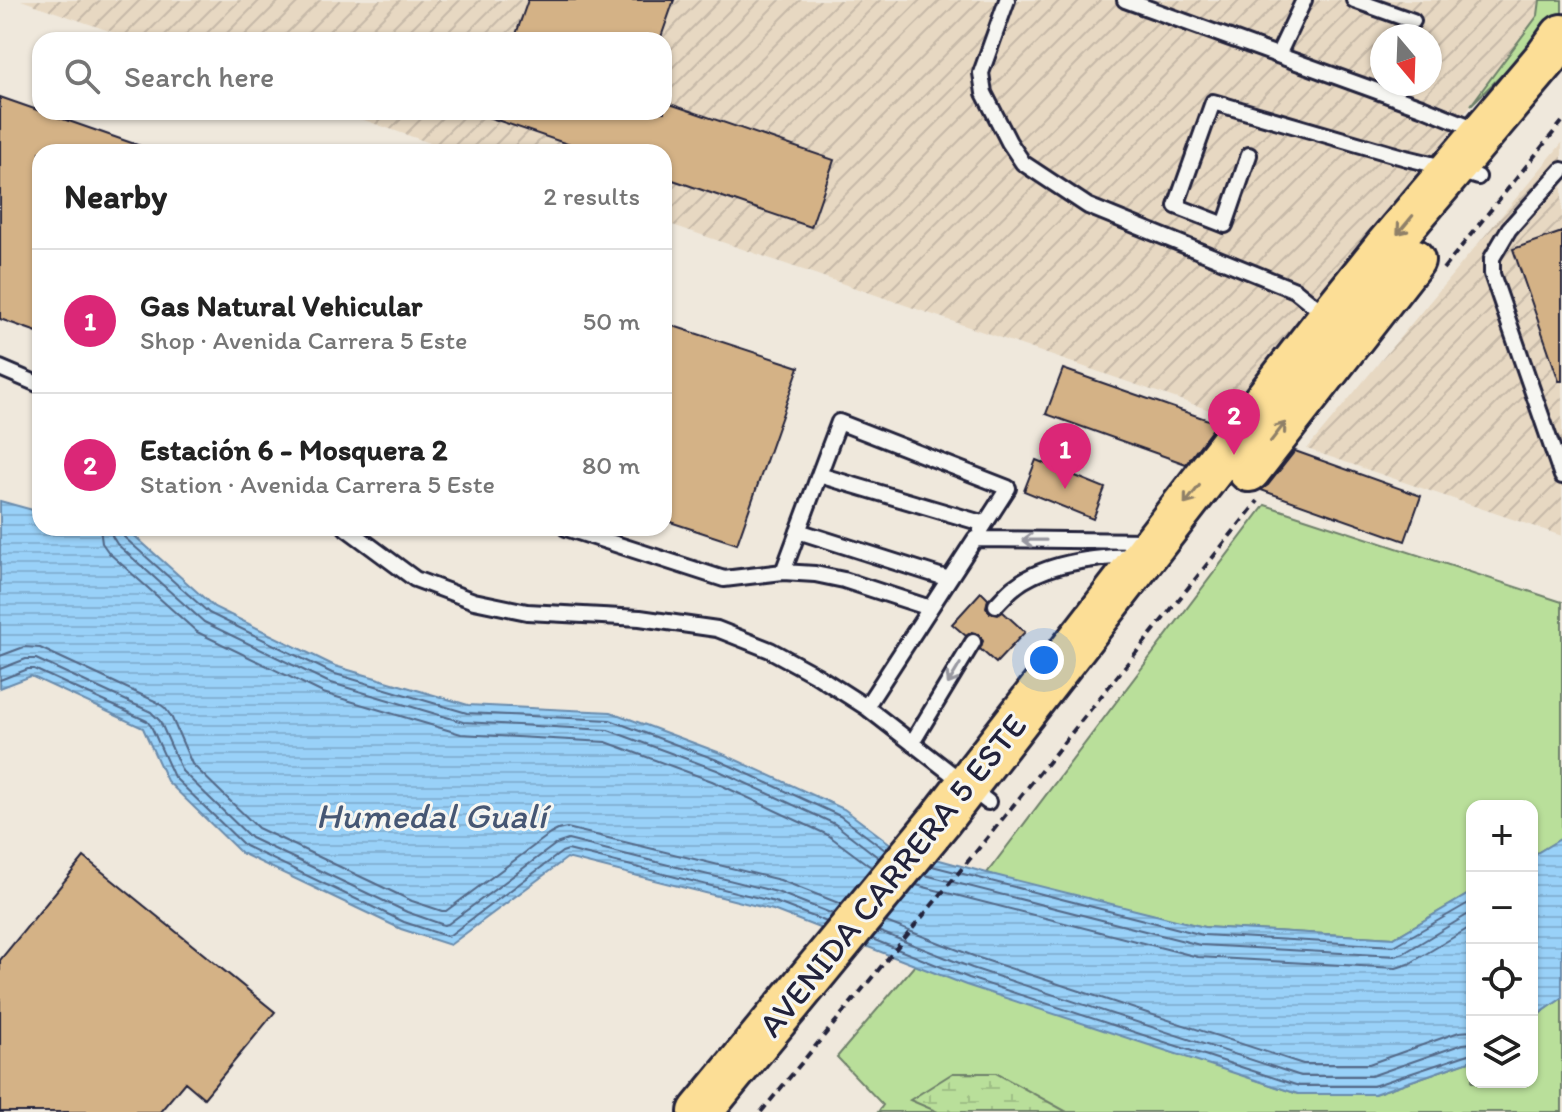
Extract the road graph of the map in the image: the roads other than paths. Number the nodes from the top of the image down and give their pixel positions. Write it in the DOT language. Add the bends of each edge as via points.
graph roads {
  1 [pos="1007,0"];
  2 [pos="1125,0"];
  3 [pos="1304,0"];
  4 [pos="1354,0"];
  5 [pos="1413,21"];
  6 [pos="1562,36"];
  7 [pos="1278,55"];
  8 [pos="1562,78"];
  9 [pos="1483,132"];
  10 [pos="1249,155"];
  11 [pos="1562,170"];
  12 [pos="1465,173"];
  13 [pos="1329,318"];
  14 [pos="0,368"];
  15 [pos="32,382"];
  16 [pos="819,475"];
  17 [pos="1562,476"];
  18 [pos="985,524"];
  19 [pos="798,531"];
  20 [pos="357,536"];
  21 [pos="591,536"];
  22 [pos="975,539"];
  23 [pos="1151,548"];
  24 [pos="783,572"];
  25 [pos="949,579"];
  26 [pos="996,605"];
  27 [pos="930,608"];
  28 [pos="973,642"];
  29 [pos="866,707"];
  30 [pos="912,743"];
  31 [pos="978,793"];
  32 [pos="849,967"];
  33 [pos="700,1112"];
  34 [pos="731,1112"];
  1 -- 13 [label="lane" via="981,73 984,93 1023,163 1088,206 1295,290"];
  2 -- 7 [label="lane"];
  3 -- 7 [label="lane"];
  4 -- 5 [label="lane"];
  6 -- 9 [label="main road, AVENIDA CARRERA 5 ESTE"];
  7 -- 9 [label="lane"];
  8 -- 12 [label="main road, AVENIDA CARRERA 5 ESTE"];
  9 -- 12 [label="main road, AVENIDA CARRERA 5 ESTE"];
  10 -- 12 [label="lane" via="1225,225 1176,206 1213,102"];
  11 -- 17 [label="lane" via="1509,229 1492,258 1492,274"];
  12 -- 13 [label="main road, AVENIDA CARRERA 5 ESTE, one-way"];
  31 -- 12 [label="main road, AVENIDA CARRERA 5 ESTE, one-way"];
  13 -- 23 [label="main road, AVENIDA CARRERA 5 ESTE, one-way"];
  14 -- 15 [label="lane"];
  16 -- 18 [label="lane"];
  16 -- 18 [label="lane" via="839,422 1008,488"];
  16 -- 19 [label="lane"];
  18 -- 22 [label="lane"];
  19 -- 24 [label="lane"];
  19 -- 25 [label="lane"];
  20 -- 29 [label="lane" via="423,584 474,601 527,612 640,618 717,629 770,650"];
  21 -- 24 [label="lane" via="724,579"];
  23 -- 22 [label="lane, one-way"];
  22 -- 25 [label="lane"];
  23 -- 26 [label="lane" via="1045,570 1015,586"];
  23 -- 31 [label="main road, AVENIDA CARRERA 5 ESTE"];
  24 -- 27 [label="lane" via="844,580"];
  25 -- 27 [label="lane"];
  27 -- 29 [label="lane"];
  28 -- 30 [label="lane, one-way"];
  29 -- 30 [label="lane"];
  30 -- 31 [label="lane"];
  31 -- 32 [label="main road, AVENIDA CARRERA 5 ESTE" via="960,834"];
  32 -- 33 [label="main road, AVENIDA CARRERA 5 ESTE"];
  32 -- 34 [label="main road, AVENIDA CARRERA 5 ESTE"];
}
